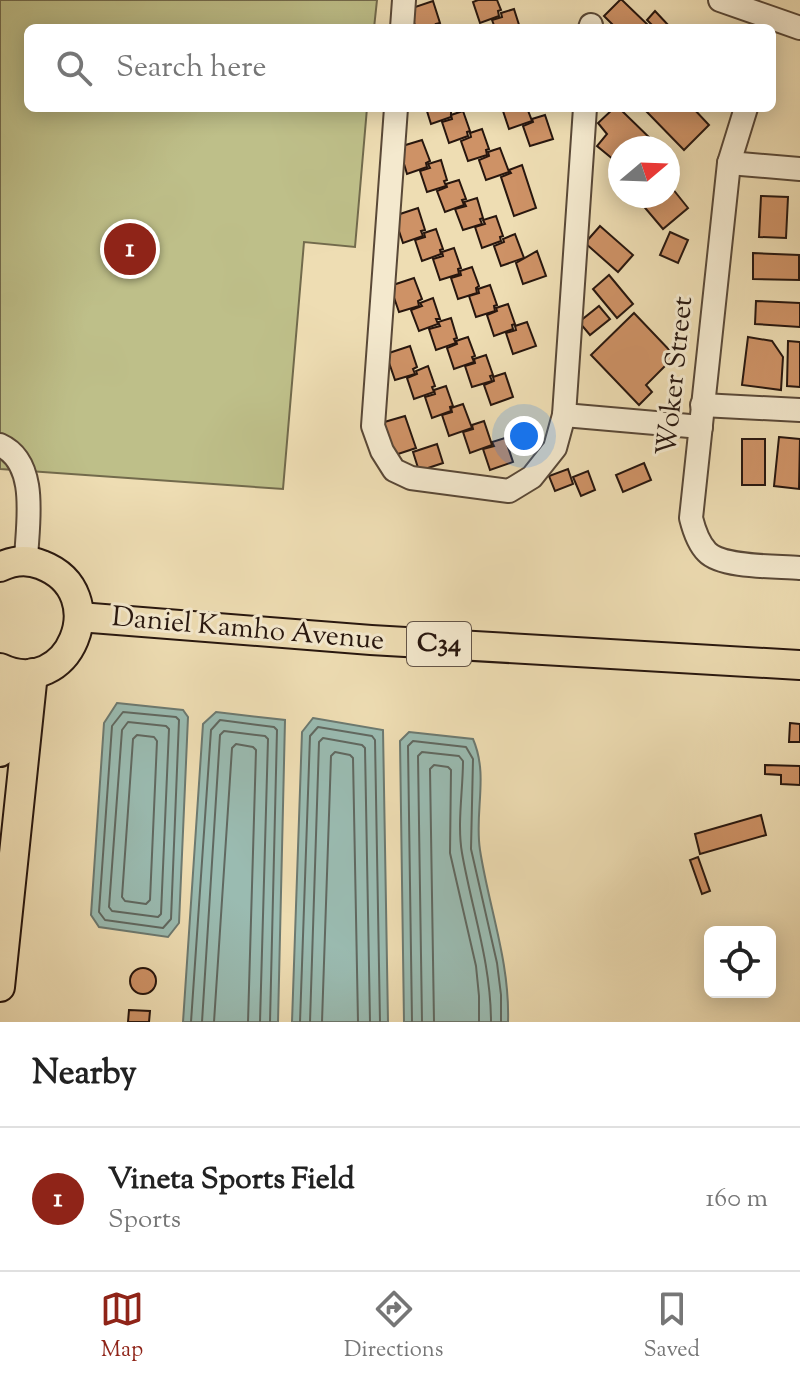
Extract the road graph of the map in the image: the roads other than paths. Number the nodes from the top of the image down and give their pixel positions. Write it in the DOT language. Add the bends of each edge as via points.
graph roads {
  1 [pos="404,0"];
  2 [pos="720,0"];
  3 [pos="777,17"];
  4 [pos="402,24"];
  5 [pos="800,28"];
  6 [pos="396,112"];
  7 [pos="585,112"];
  8 [pos="745,112"];
  9 [pos="729,163"];
  10 [pos="800,169"];
  11 [pos="800,410"];
  12 [pos="564,415"];
  13 [pos="701,416"];
  14 [pos="0,445"];
  15 [pos="13,564"];
  16 [pos="800,568"];
  17 [pos="79,617"];
  18 [pos="800,665"];
  19 [pos="14,671"];
  20 [pos="0,752"];
  21 [pos="0,987"];
  1 -- 4 [label="street"];
  2 -- 3 [label="street"];
  3 -- 5 [label="street"];
  6 -- 12 [label="street" via="373,426 382,451 394,470 411,478 509,491 532,477 555,448"];
  7 -- 12 [label="street"];
  8 -- 9 [label="street, Woker Street"];
  9 -- 10 [label="street"];
  9 -- 13 [label="street, Woker Street"];
  11 -- 13 [label="street"];
  12 -- 13 [label="street"];
  13 -- 16 [label="street, Woker Street" via="691,518 696,536 708,554 726,562"];
  14 -- 15 [label="street" via="22,468 29,494"];
  15 -- 17 [label="main road, Daniel Kamho Avenue" via="50,568 62,577 78,603"];
  17 -- 18 [label="main road, Daniel Kamho Avenue / C34"];
  17 -- 19 [label="main road, Daniel Kamho Avenue" via="66,654 45,670"];
  19 -- 20 [label="main road"];
  19 -- 21 [label="main road"];
}
